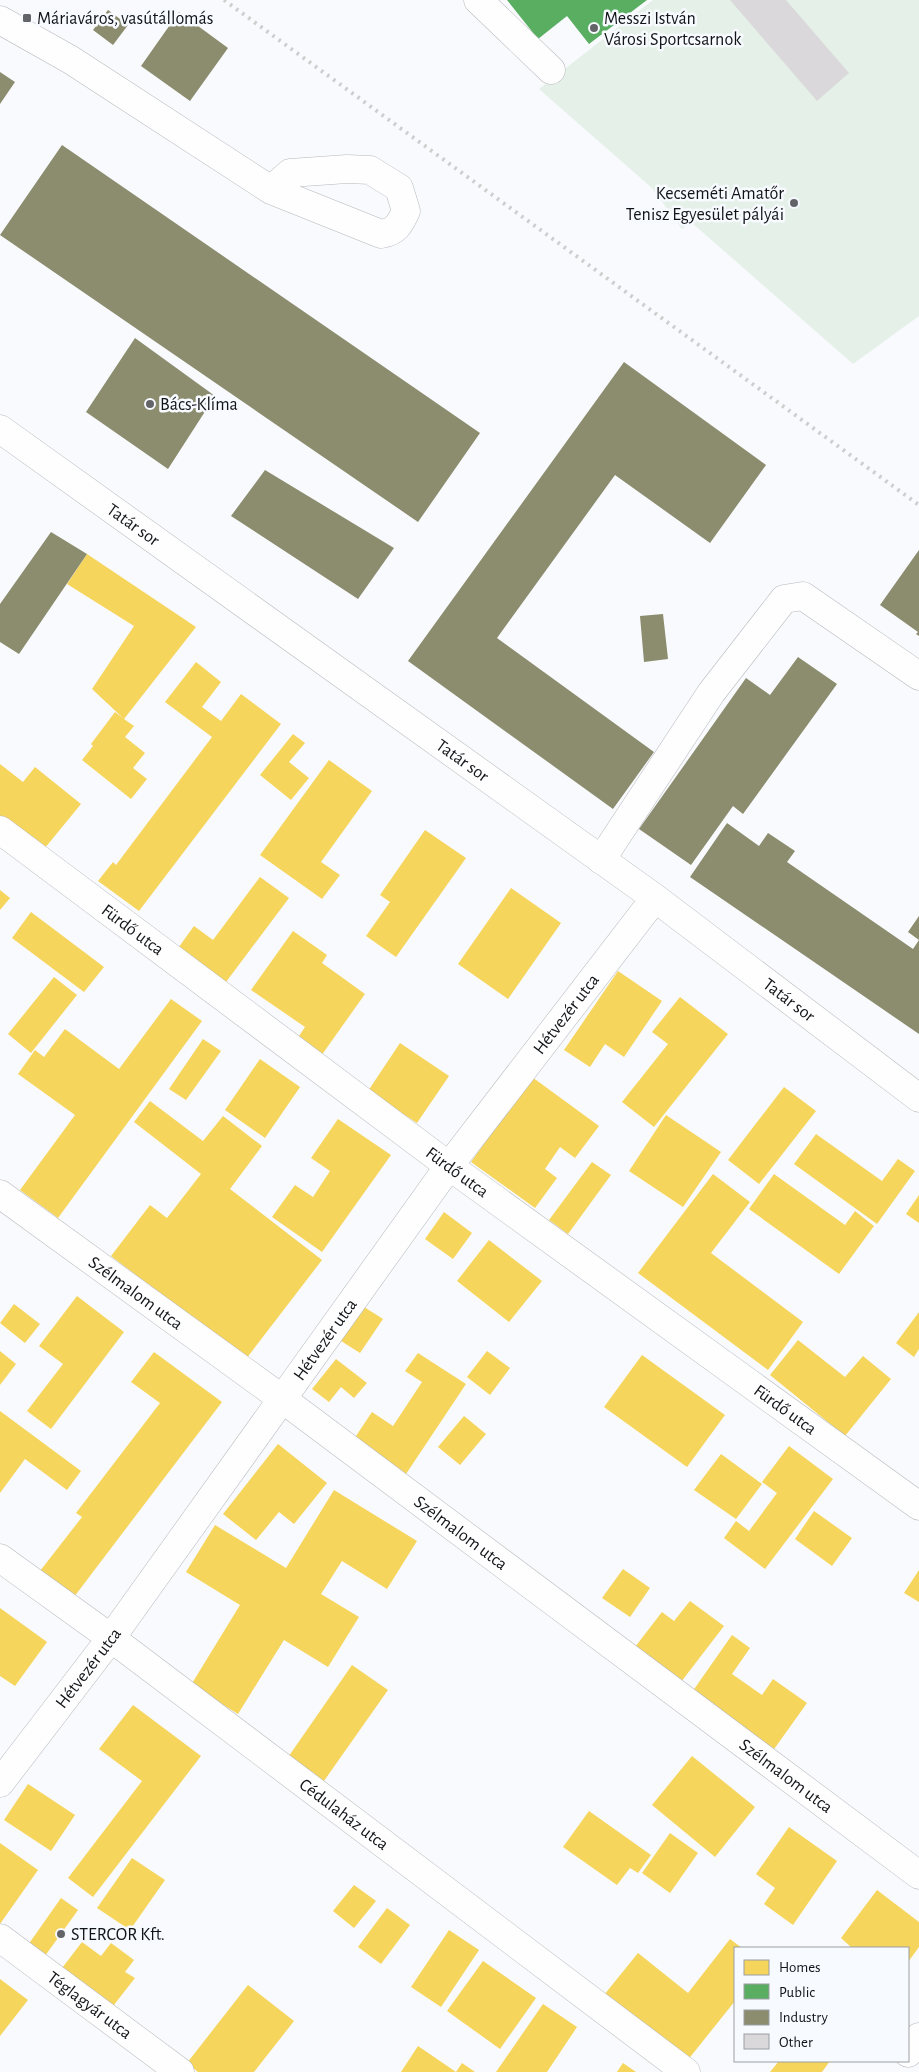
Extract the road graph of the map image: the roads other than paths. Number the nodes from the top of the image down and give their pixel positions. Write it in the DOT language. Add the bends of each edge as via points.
graph roads {
  1 [pos="478,0"];
  2 [pos="3,22"];
  3 [pos="551,70"];
  4 [pos="271,190"];
  5 [pos="0,429"];
  6 [pos="919,676"];
  7 [pos="0,830"];
  8 [pos="601,860"];
  9 [pos="655,898"];
  10 [pos="919,1098"];
  11 [pos="449,1166"];
  12 [pos="0,1194"];
  13 [pos="281,1398"];
  14 [pos="919,1506"];
  15 [pos="0,1558"];
  16 [pos="111,1638"];
  17 [pos="0,1783"];
  18 [pos="919,1875"];
  19 [pos="0,1938"];
  20 [pos="919,2037"];
  21 [pos="909,2052"];
  22 [pos="180,2072"];
  23 [pos="686,2072"];
  1 -- 3 [label="street"];
  2 -- 4 [label="street" via="71,60"];
  5 -- 8 [label="street, Tatár sor"];
  6 -- 8 [label="street" via="803,596 784,599 711,693"];
  7 -- 11 [label="street, Fürdő utca"];
  8 -- 9 [label="street, Tatár sor"];
  9 -- 10 [label="street, Tatár sor"];
  9 -- 11 [label="street, Hétvezér utca"];
  11 -- 13 [label="street, Hétvezér utca"];
  11 -- 14 [label="street, Fürdő utca"];
  12 -- 13 [label="street, Szélmalom utca"];
  13 -- 16 [label="street, Hétvezér utca"];
  13 -- 18 [label="street, Szélmalom utca"];
  15 -- 16 [label="street, Cédulaház utca"];
  16 -- 17 [label="street, Hétvezér utca"];
  16 -- 23 [label="street, Cédulaház utca"];
  19 -- 22 [label="street, Téglagyár utca"];
  20 -- 21 [label="street"];
}
